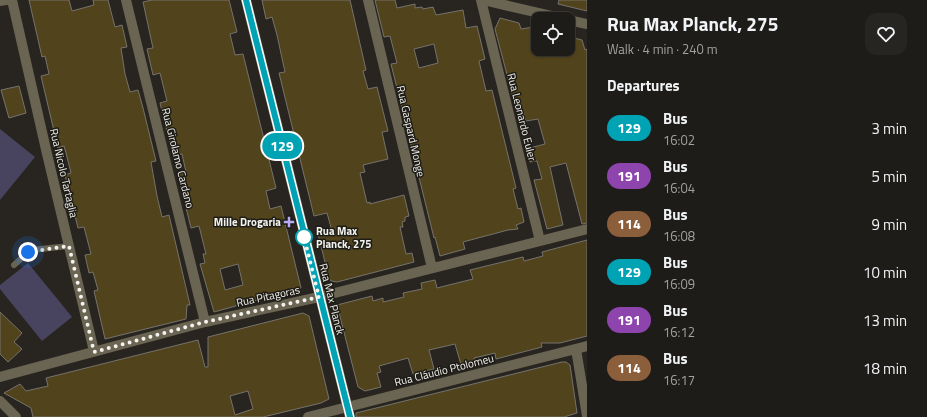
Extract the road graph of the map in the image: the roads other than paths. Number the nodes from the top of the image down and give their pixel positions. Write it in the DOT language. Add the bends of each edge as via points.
graph roads {
  1 [pos="126,0"];
  2 [pos="246,0"];
  3 [pos="368,0"];
  4 [pos="482,0"];
  5 [pos="13,1"];
  6 [pos="0,3"];
  7 [pos="536,12"];
  8 [pos="575,21"];
  9 [pos="587,24"];
  10 [pos="587,229"];
  11 [pos="540,241"];
  12 [pos="69,246"];
  13 [pos="14,265"];
  14 [pos="432,268"];
  15 [pos="319,297"];
  16 [pos="205,322"];
  17 [pos="587,346"];
  18 [pos="576,349"];
  19 [pos="94,352"];
  20 [pos="0,377"];
  21 [pos="0,401"];
  22 [pos="348,407"];
  23 [pos="587,416"];
  24 [pos="16,417"];
  25 [pos="308,417"];
  26 [pos="350,417"];
  1 -- 16 [label="street, Rua Girolamo Cardano"];
  2 -- 15 [label="street, Rua Max Planck"];
  3 -- 14 [label="street, Rua Gaspard Monge"];
  4 -- 7 [label="street"];
  4 -- 11 [label="street, Rua Leonardo Euler"];
  5 -- 6 [label="lane"];
  5 -- 12 [label="street, Rua Nicolo Tartaglia"];
  8 -- 9 [label="street"];
  10 -- 11 [label="street, Rua Pitagoras"];
  11 -- 14 [label="street, Rua Pitagoras"];
  12 -- 13 [label="lane" via="31,250"];
  12 -- 19 [label="street, Rua Nicolo Tartaglia"];
  14 -- 15 [label="street, Rua Pitagoras"];
  15 -- 16 [label="street, Rua Pitagoras"];
  15 -- 22 [label="street, Rua Max Planck"];
  16 -- 19 [label="street, Rua Pitagoras"];
  17 -- 18 [label="street, Rua Cláudio Ptolomeu"];
  18 -- 22 [label="street, Rua Cláudio Ptolomeu"];
  18 -- 23 [label="street"];
  19 -- 20 [label="street, Rua Pitagoras"];
  21 -- 24 [label="street"];
  22 -- 25 [label="street, Rua Cláudio Ptolomeu"];
  22 -- 26 [label="street, Rua Max Planck"];
}
